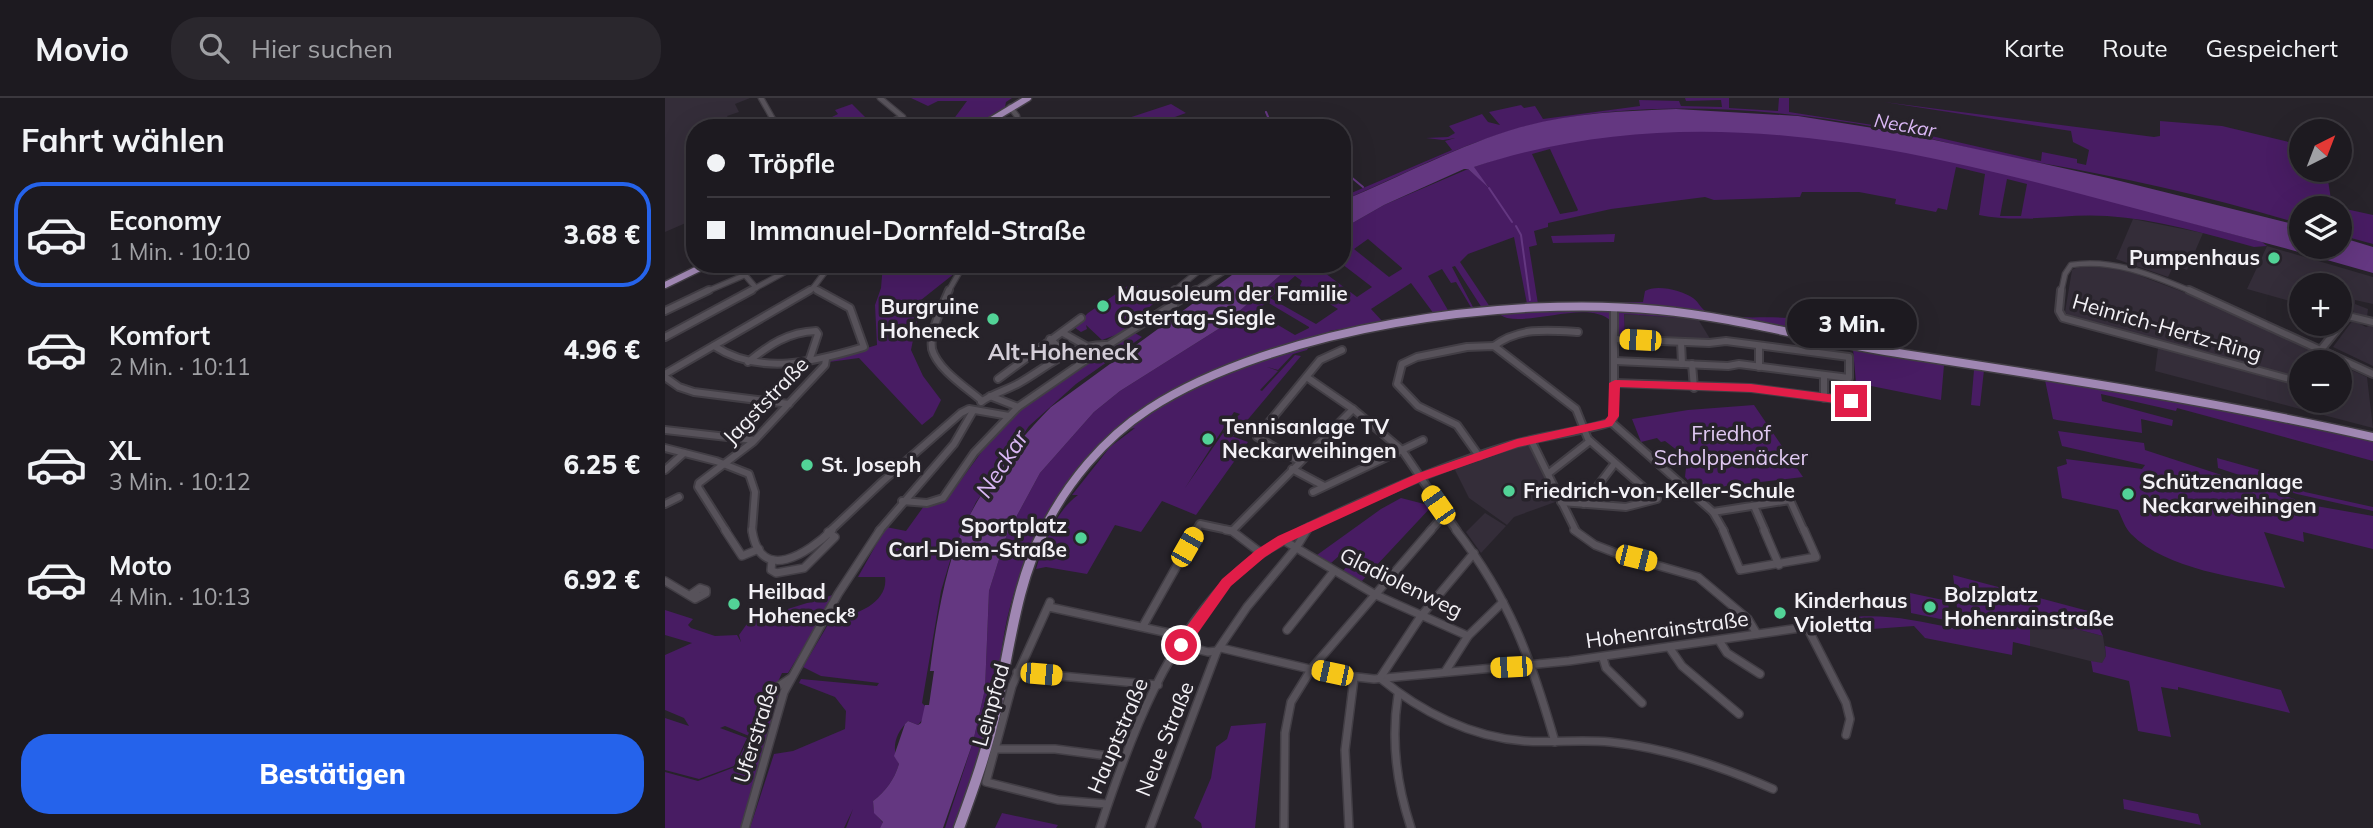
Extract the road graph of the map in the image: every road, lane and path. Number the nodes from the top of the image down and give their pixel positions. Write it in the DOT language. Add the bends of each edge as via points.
graph roads {
  1 [pos="761,98"];
  2 [pos="880,98"];
  3 [pos="1028,98"];
  4 [pos="1010,107"];
  5 [pos="773,119"];
  6 [pos="897,119"];
  7 [pos="992,119"];
  8 [pos="1018,119"];
  9 [pos="690,273"];
  10 [pos="782,273"];
  11 [pos="824,273"];
  12 [pos="959,273"];
  13 [pos="1196,273"];
  14 [pos="1222,273"];
  15 [pos="665,285"];
  16 [pos="756,288"];
  17 [pos="813,288"];
  18 [pos="1174,305"];
  19 [pos="1615,308"];
  20 [pos="665,311"];
  21 [pos="1081,318"];
  22 [pos="2373,322"];
  23 [pos="665,326"];
  24 [pos="674,332"];
  25 [pos="1578,332"];
  26 [pos="1063,333"];
  27 [pos="665,337"];
  28 [pos="1614,339"];
  29 [pos="1050,340"];
  30 [pos="1681,342"];
  31 [pos="1107,345"];
  32 [pos="1494,345"];
  33 [pos="714,346"];
  34 [pos="1086,346"];
  35 [pos="1759,346"];
  36 [pos="1342,349"];
  37 [pos="2319,350"];
  38 [pos="1065,353"];
  39 [pos="826,359"];
  40 [pos="809,361"];
  41 [pos="1615,361"];
  42 [pos="748,362"];
  43 [pos="1682,364"];
  44 [pos="1692,364"];
  45 [pos="2352,365"];
  46 [pos="1759,367"];
  47 [pos="2373,374"];
  48 [pos="665,375"];
  49 [pos="1824,375"];
  50 [pos="1308,378"];
  51 [pos="998,379"];
  52 [pos="2289,379"];
  53 [pos="1615,383"];
  54 [pos="1694,388"];
  55 [pos="990,396"];
  56 [pos="1824,398"];
  57 [pos="982,401"];
  58 [pos="1851,401"];
  59 [pos="789,404"];
  60 [pos="1018,407"];
  61 [pos="1353,409"];
  62 [pos="973,411"];
  63 [pos="1009,416"];
  64 [pos="1611,422"];
  65 [pos="1583,429"];
  66 [pos="665,430"];
  67 [pos="2373,437"];
  68 [pos="754,440"];
  69 [pos="1423,440"];
  70 [pos="1531,440"];
  71 [pos="1590,442"];
  72 [pos="665,448"];
  73 [pos="1402,450"];
  74 [pos="684,453"];
  75 [pos="1479,456"];
  76 [pos="1299,461"];
  77 [pos="1615,463"];
  78 [pos="727,465"];
  79 [pos="1292,469"];
  80 [pos="665,470"];
  81 [pos="1549,473"];
  82 [pos="1420,477"];
  83 [pos="1324,486"];
  84 [pos="1313,492"];
  85 [pos="679,497"];
  86 [pos="902,501"];
  87 [pos="1560,502"];
  88 [pos="665,504"];
  89 [pos="1584,504"];
  90 [pos="1754,506"];
  91 [pos="1713,512"];
  92 [pos="1444,515"];
  93 [pos="1309,527"];
  94 [pos="1232,531"];
  95 [pos="828,532"];
  96 [pos="1283,540"];
  97 [pos="1296,548"];
  98 [pos="759,549"];
  99 [pos="1261,553"];
  100 [pos="1474,553"];
  101 [pos="772,560"];
  102 [pos="1779,565"];
  103 [pos="1334,571"];
  104 [pos="665,581"];
  105 [pos="690,595"];
  106 [pos="1375,595"];
  107 [pos="1503,602"];
  108 [pos="1421,615"];
  109 [pos="1143,626"];
  110 [pos="1287,630"];
  111 [pos="1757,635"];
  112 [pos="1468,636"];
  113 [pos="1187,637"];
  114 [pos="1720,642"];
  115 [pos="1181,645"];
  116 [pos="1669,647"];
  117 [pos="1219,649"];
  118 [pos="1603,658"];
  119 [pos="1532,666"];
  120 [pos="1312,668"];
  121 [pos="1445,671"];
  122 [pos="1017,672"];
  123 [pos="1760,674"];
  124 [pos="791,678"];
  125 [pos="1354,678"];
  126 [pos="1380,678"];
  127 [pos="1158,685"];
  128 [pos="1398,695"];
  129 [pos="1642,703"];
  130 [pos="1739,713"];
  131 [pos="1846,735"];
  132 [pos="753,737"];
  133 [pos="1555,742"];
  134 [pos="997,749"];
  135 [pos="1124,758"];
  136 [pos="1773,789"];
  137 [pos="1107,804"];
  138 [pos="959,826"];
  139 [pos="745,828"];
  140 [pos="1100,828"];
  141 [pos="1150,828"];
  142 [pos="1285,828"];
  143 [pos="1349,828"];
  144 [pos="1411,828"];
  1 -- 5 [label="street"];
  2 -- 6 [label="street" via="903,117"];
  3 -- 4 [label="main road"];
  4 -- 7 [label="main road"];
  4 -- 8 [label="street"];
  9 -- 15 [label="main road"];
  10 -- 16 [label="street"];
  11 -- 17 [label="street"];
  12 -- 57 [label="street" via="948,292 932,348 940,363"];
  13 -- 18 [label="street" via="1169,295"];
  14 -- 18 [label="street"];
  16 -- 20 [label="street" via="745,275 739,276"];
  16 -- 24 [label="street"];
  17 -- 33 [label="street"];
  17 -- 39 [label="street" via="851,308 864,347"];
  18 -- 31 [label="street"];
  19 -- 28 [label="street"];
  19 -- 67 [label="main road" via="1711,318 2242,409"];
  19 -- 138 [label="main road" via="1473,314 1307,342 1203,377 1126,427 1075,478 1033,550 1017,598 990,737"];
  21 -- 26 [label="street"];
  22 -- 37 [label="street" via="2349,316"];
  23 -- 24 [label="street"];
  24 -- 27 [label="street"];
  25 -- 32 [label="street" via="1509,333"];
  26 -- 29 [label="street"];
  26 -- 34 [label="street"];
  28 -- 30 [label="street"];
  28 -- 41 [label="street"];
  29 -- 38 [label="street"];
  29 -- 51 [label="street"];
  30 -- 35 [label="street"];
  30 -- 43 [label="street"];
  31 -- 34 [label="street"];
  31 -- 60 [label="street"];
  32 -- 65 [label="street" via="1576,408"];
  32 -- 75 [label="street" via="1416,357 1402,364 1397,377 1397,384 1418,406 1462,430"];
  33 -- 42 [label="street" via="727,356"];
  33 -- 48 [label="street"];
  34 -- 38 [label="street"];
  35 -- 46 [label="street"];
  35 -- 49 [label="street" via="1849,358 1849,379"];
  36 -- 50 [label="street" via="1320,360"];
  37 -- 52 [label="street, Heinrich-Hertz-Ring" via="2248,313 2107,261 2079,261 2067,271 2059,311 2063,318"];
  38 -- 55 [label="street"];
  39 -- 40 [label="street"];
  39 -- 59 [label="street, Jagststraße"];
  40 -- 42 [label="street"];
  40 -- 42 [label="street" via="818,334 798,330"];
  41 -- 43 [label="street"];
  41 -- 53 [label="street"];
  43 -- 44 [label="street"];
  44 -- 46 [label="street"];
  44 -- 54 [label="street"];
  45 -- 47 [label="street"];
  46 -- 49 [label="street"];
  48 -- 59 [label="street" via="694,392"];
  49 -- 56 [label="street"];
  50 -- 61 [label="street"];
  50 -- 76 [label="street" via="1257,437"];
  53 -- 54 [label="street"];
  53 -- 64 [label="street"];
  54 -- 56 [label="street" via="1751,388"];
  55 -- 57 [label="street"];
  55 -- 60 [label="street"];
  56 -- 58 [label="street"];
  57 -- 62 [label="street"];
  59 -- 68 [label="street, Jagststraße"];
  60 -- 63 [label="street"];
  61 -- 73 [label="street"];
  61 -- 76 [label="street"];
  62 -- 63 [label="street"];
  62 -- 86 [label="street, Uferstraße" via="959,439"];
  62 -- 95 [label="street" via="958,415"];
  63 -- 86 [label="street" via="974,453 943,498 927,503"];
  64 -- 65 [label="street, Hauptstraße"];
  64 -- 91 [label="street"];
  65 -- 70 [label="street, Hauptstraße"];
  65 -- 71 [label="street"];
  66 -- 68 [label="street"];
  68 -- 78 [label="street, Jagststraße"];
  69 -- 73 [label="street"];
  70 -- 75 [label="street, Hauptstraße"];
  70 -- 81 [label="street"];
  71 -- 77 [label="street"];
  71 -- 81 [label="street"];
  72 -- 74 [label="street"];
  73 -- 82 [label="street"];
  73 -- 83 [label="street"];
  74 -- 78 [label="street"];
  74 -- 80 [label="street"];
  75 -- 82 [label="street, Hauptstraße"];
  76 -- 79 [label="street"];
  77 -- 89 [label="street"];
  77 -- 89 [label="street" via="1657,499 1626,507"];
  78 -- 98 [label="street" via="752,479 752,528"];
  78 -- 98 [label="street, Jagststraße" via="698,487 738,550 746,557"];
  79 -- 83 [label="street"];
  79 -- 94 [label="street"];
  81 -- 87 [label="street"];
  82 -- 92 [label="street"];
  82 -- 93 [label="street, Hauptstraße"];
  83 -- 84 [label="street"];
  85 -- 88 [label="street"];
  86 -- 124 [label="street, Uferstraße" via="863,555"];
  87 -- 89 [label="street"];
  87 -- 111 [label="street" via="1575,531 1595,545 1698,577 1748,619"];
  90 -- 91 [label="street"];
  90 -- 102 [label="street"];
  90 -- 102 [label="street" via="1790,500 1816,557"];
  91 -- 102 [label="street" via="1740,570"];
  92 -- 100 [label="street"];
  92 -- 106 [label="street"];
  93 -- 96 [label="street, Hauptstraße"];
  93 -- 97 [label="street, Neue Straße"];
  94 -- 99 [label="street"];
  94 -- 109 [label="street" via="1200,524"];
  95 -- 101 [label="street" via="797,557"];
  95 -- 101 [label="street" via="835,537 804,568 776,573 771,570"];
  96 -- 97 [label="street, Gladiolenweg"];
  96 -- 99 [label="street, Hauptstraße"];
  97 -- 103 [label="street, Gladiolenweg"];
  97 -- 117 [label="street, Neue Straße"];
  98 -- 101 [label="street"];
  99 -- 113 [label="street, Hauptstraße" via="1217,593"];
  100 -- 107 [label="street"];
  100 -- 108 [label="street"];
  103 -- 106 [label="street, Gladiolenweg"];
  103 -- 110 [label="street"];
  104 -- 105 [label="street"];
  106 -- 108 [label="street, Gladiolenweg"];
  106 -- 120 [label="street"];
  107 -- 112 [label="street"];
  107 -- 119 [label="street"];
  108 -- 112 [label="street, Gladiolenweg"];
  108 -- 126 [label="street"];
  109 -- 113 [label="street"];
  109 -- 122 [label="street, Leinpfad" via="1050,604"];
  111 -- 114 [label="street, Hohenrainstraße"];
  111 -- 131 [label="street, Hohenrainstraße" via="1807,627 1846,703 1850,719"];
  112 -- 121 [label="street"];
  113 -- 115 [label="street, Hauptstraße"];
  114 -- 116 [label="street, Hohenrainstraße"];
  114 -- 123 [label="street" via="1727,653"];
  115 -- 117 [label="street, Hohenrainstraße" via="1208,652"];
  115 -- 127 [label="street, Hauptstraße"];
  116 -- 118 [label="street, Hohenrainstraße"];
  116 -- 130 [label="street" via="1682,666"];
  117 -- 120 [label="street, Hohenrainstraße"];
  117 -- 141 [label="street, Neue Straße"];
  118 -- 119 [label="street, Hohenrainstraße"];
  118 -- 129 [label="street" via="1606,668"];
  119 -- 121 [label="street, Hohenrainstraße"];
  119 -- 133 [label="street"];
  120 -- 125 [label="street, Hohenrainstraße"];
  120 -- 142 [label="street" via="1287,714"];
  121 -- 126 [label="street, Hohenrainstraße"];
  122 -- 127 [label="street"];
  122 -- 134 [label="street, Leinpfad"];
  124 -- 132 [label="street" via="770,692"];
  124 -- 139 [label="street, Uferstraße"];
  125 -- 126 [label="street, Hohenrainstraße"];
  125 -- 143 [label="street" via="1345,750"];
  126 -- 128 [label="street"];
  127 -- 135 [label="street, Hauptstraße"];
  128 -- 133 [label="street" via="1497,737"];
  128 -- 144 [label="street" via="1395,728 1401,790"];
  133 -- 136 [label="street" via="1605,742 1661,751 1712,764"];
  134 -- 135 [label="street" via="1055,749"];
  134 -- 137 [label="street, Leinpfad" via="986,782 1058,800"];
  135 -- 137 [label="street, Hauptstraße"];
  137 -- 140 [label="street, Hauptstraße"];
}
